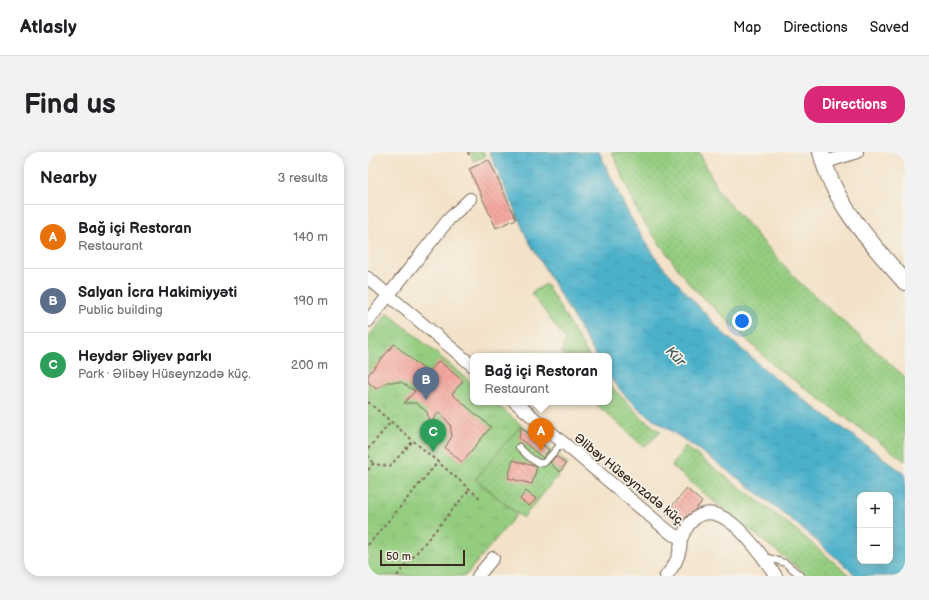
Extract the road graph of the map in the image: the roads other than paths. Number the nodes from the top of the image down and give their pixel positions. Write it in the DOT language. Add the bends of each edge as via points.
graph roads {
  1 [pos="857,152"];
  2 [pos="822,157"];
  3 [pos="470,199"];
  4 [pos="368,278"];
  5 [pos="905,282"];
  6 [pos="389,296"];
  7 [pos="368,321"];
  8 [pos="470,364"];
  9 [pos="519,405"];
  10 [pos="563,442"];
  11 [pos="519,447"];
  12 [pos="681,538"];
  13 [pos="762,556"];
  14 [pos="493,558"];
  15 [pos="478,576"];
  16 [pos="666,576"];
  17 [pos="776,576"];
  18 [pos="801,576"];
  1 -- 2 [label="street"];
  2 -- 5 [label="street" via="842,203"];
  3 -- 6 [label="street"];
  4 -- 6 [label="street"];
  6 -- 7 [label="street"];
  6 -- 8 [label="street"];
  9 -- 10 [label="street, Əlibəy Hüseynzadə küç."];
  10 -- 11 [label="lane" via="541,464"];
  10 -- 12 [label="street, Əlibəy Hüseynzadə küç." via="662,526"];
  12 -- 13 [label="street, Əlibəy Hüseynzadə küç." via="700,515 720,516 734,525"];
  12 -- 16 [label="street" via="678,559"];
  13 -- 17 [label="street, Əlibəy Hüseynzadə küç."];
  13 -- 18 [label="lane" via="785,563"];
  14 -- 15 [label="street"];
}
